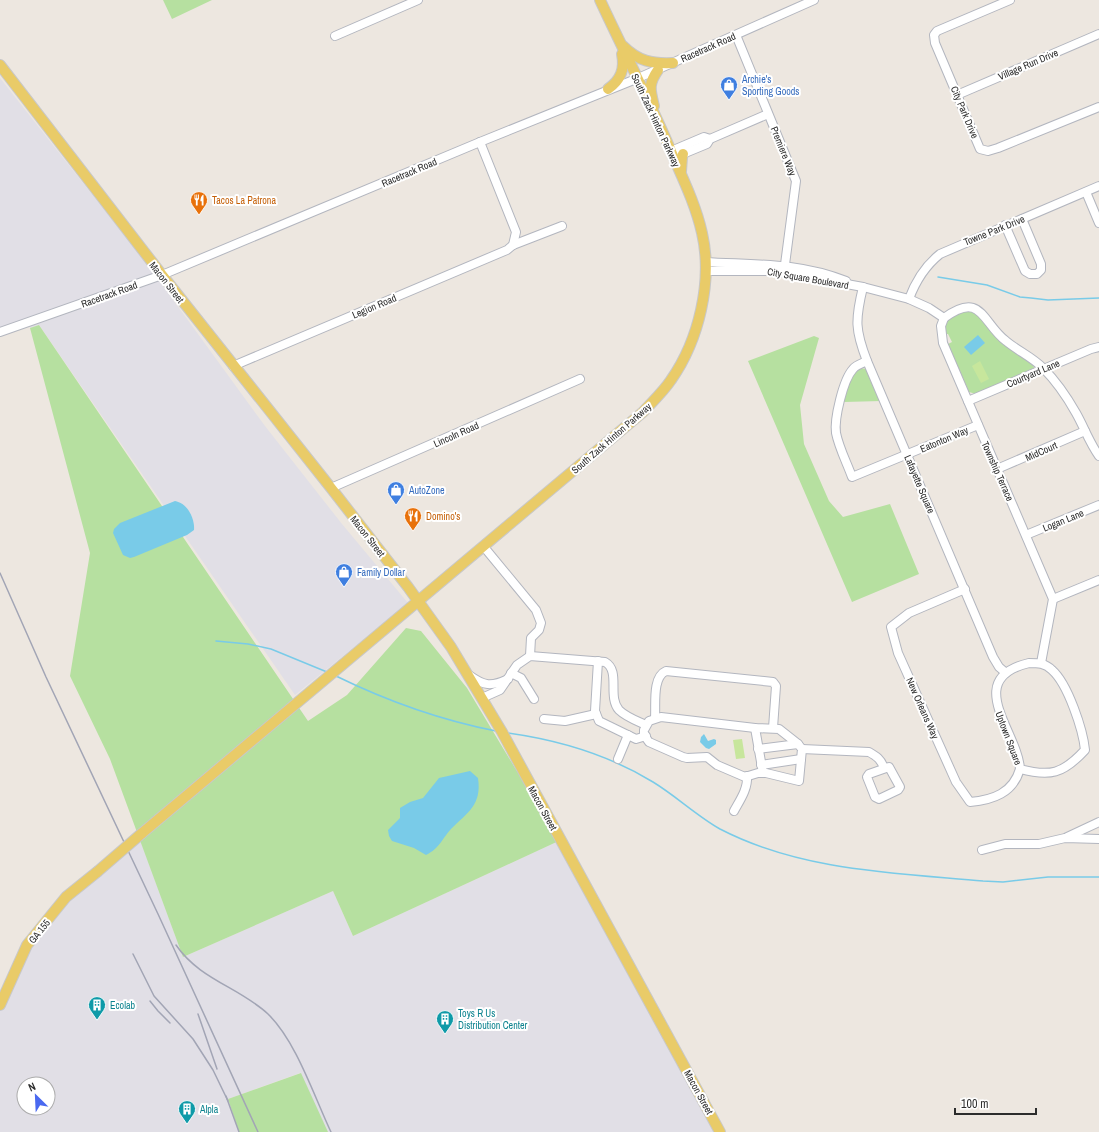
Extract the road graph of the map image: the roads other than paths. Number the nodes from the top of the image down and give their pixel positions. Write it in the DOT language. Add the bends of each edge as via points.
graph roads {
  1 [pos="418,0"];
  2 [pos="600,0"];
  3 [pos="814,0"];
  4 [pos="1010,0"];
  5 [pos="1099,34"];
  6 [pos="736,35"];
  7 [pos="335,36"];
  8 [pos="619,42"];
  9 [pos="673,63"];
  10 [pos="0,66"];
  11 [pos="658,70"];
  12 [pos="636,79"];
  13 [pos="608,89"];
  14 [pos="957,95"];
  15 [pos="1099,107"];
  16 [pos="768,114"];
  17 [pos="659,124"];
  18 [pos="710,139"];
  19 [pos="480,142"];
  20 [pos="676,154"];
  21 [pos="1099,186"];
  22 [pos="1086,192"];
  23 [pos="1022,219"];
  24 [pos="1099,223"];
  25 [pos="1006,225"];
  26 [pos="562,226"];
  27 [pos="513,244"];
  28 [pos="705,266"];
  29 [pos="784,269"];
  30 [pos="162,275"];
  31 [pos="863,288"];
  32 [pos="909,298"];
  33 [pos="944,318"];
  34 [pos="0,332"];
  35 [pos="1099,348"];
  36 [pos="867,361"];
  37 [pos="233,366"];
  38 [pos="1044,369"];
  39 [pos="580,379"];
  40 [pos="968,401"];
  41 [pos="978,425"];
  42 [pos="1085,431"];
  43 [pos="907,455"];
  44 [pos="1099,456"];
  45 [pos="997,470"];
  46 [pos="331,488"];
  47 [pos="1099,505"];
  48 [pos="1026,535"];
  49 [pos="484,547"];
  50 [pos="1099,581"];
  51 [pos="965,589"];
  52 [pos="1053,599"];
  53 [pos="418,601"];
  54 [pos="530,656"];
  55 [pos="598,661"];
  56 [pos="1041,663"];
  57 [pos="1006,673"];
  58 [pos="468,675"];
  59 [pos="510,676"];
  60 [pos="482,698"];
  61 [pos="534,699"];
  62 [pos="596,714"];
  63 [pos="655,718"];
  64 [pos="544,719"];
  65 [pos="646,725"];
  66 [pos="755,728"];
  67 [pos="773,728"];
  68 [pos="628,735"];
  69 [pos="646,736"];
  70 [pos="800,747"];
  71 [pos="758,749"];
  72 [pos="618,759"];
  73 [pos="801,759"];
  74 [pos="884,768"];
  75 [pos="762,769"];
  76 [pos="1020,769"];
  77 [pos="747,776"];
  78 [pos="734,811"];
  79 [pos="1099,822"];
  80 [pos="1065,838"];
  81 [pos="1099,839"];
  82 [pos="982,850"];
  83 [pos="0,1005"];
  84 [pos="720,1132"];
  1 -- 7 [label="street"];
  2 -- 8 [label="main road, South Zack Hinton Parkway"];
  3 -- 6 [label="street, Racetrack Road"];
  4 -- 14 [label="street, City Park Drive" via="937,31 934,35"];
  5 -- 14 [label="street, Village Run Drive"];
  6 -- 9 [label="street, Racetrack Road"];
  6 -- 16 [label="street, Premiere Way"];
  8 -- 9 [label="main road" via="628,52 644,61"];
  8 -- 12 [label="main road, South Zack Hinton Parkway"];
  8 -- 13 [label="main road" via="623,70 615,84"];
  9 -- 11 [label="street, Racetrack Road"];
  10 -- 30 [label="main road, Macon Street"];
  11 -- 12 [label="street, Racetrack Road"];
  11 -- 17 [label="main road" via="651,79 650,87"];
  12 -- 13 [label="street, Racetrack Road"];
  12 -- 17 [label="main road, South Zack Hinton Parkway"];
  13 -- 19 [label="street, Racetrack Road"];
  14 -- 15 [label="street, City Park Drive" via="980,149 988,151"];
  16 -- 18 [label="street"];
  16 -- 29 [label="street, Premiere Way" via="796,181"];
  17 -- 20 [label="main road, South Zack Hinton Parkway"];
  18 -- 20 [label="street" via="707,144"];
  18 -- 20 [label="street" via="704,137"];
  19 -- 27 [label="street" via="516,232"];
  19 -- 30 [label="street, Racetrack Road"];
  20 -- 28 [label="main road, South Zack Hinton Parkway / GA 155" via="702,234"];
  21 -- 22 [label="street, Towne Park Drive"];
  22 -- 23 [label="street, Towne Park Drive"];
  22 -- 24 [label="street"];
  23 -- 25 [label="street, Towne Park Drive"];
  23 -- 25 [label="street" via="1041,264 1041,270 1037,274 1025,271"];
  25 -- 32 [label="street, Towne Park Drive" via="940,254 921,274"];
  26 -- 27 [label="street, Legion Road"];
  27 -- 37 [label="street, Legion Road" via="507,250"];
  28 -- 29 [label="street, City Square Boulevard" via="761,263"];
  28 -- 49 [label="main road, South Zack Hinton Parkway / GA 155" via="698,322 686,353 670,381 643,412"];
  29 -- 31 [label="street, City Square Boulevard" via="831,275"];
  30 -- 34 [label="street, Racetrack Road"];
  30 -- 37 [label="main road, Macon Street"];
  31 -- 32 [label="street, City Square Boulevard"];
  31 -- 36 [label="street, Lafayette Square" via="856,326"];
  32 -- 33 [label="street"];
  33 -- 38 [label="street" via="966,307 975,309 984,315 1005,341"];
  33 -- 40 [label="street, Township Terrace" via="941,326 943,343"];
  35 -- 38 [label="street, Courtyard Lane"];
  36 -- 43 [label="street, Lafayette Square"];
  36 -- 43 [label="street, Eatonton Way" via="854,368 849,375 837,414 836,432 852,477"];
  37 -- 46 [label="main road, Macon Street"];
  38 -- 40 [label="street, Courtyard Lane"];
  38 -- 42 [label="street" via="1066,397"];
  39 -- 46 [label="street, Lincoln Road"];
  40 -- 41 [label="street, Township Terrace"];
  41 -- 43 [label="street, Eatonton Way"];
  41 -- 45 [label="street, Township Terrace"];
  42 -- 44 [label="street"];
  42 -- 45 [label="street, MidCourt"];
  43 -- 51 [label="street, Lafayette Square"];
  45 -- 48 [label="street, Township Terrace"];
  46 -- 53 [label="main road, Macon Street"];
  47 -- 48 [label="street, Logan Lane"];
  48 -- 52 [label="street, Township Terrace"];
  49 -- 53 [label="main road, South Zack Hinton Parkway / GA 155"];
  49 -- 54 [label="street" via="536,610 541,624 531,638"];
  50 -- 52 [label="street"];
  51 -- 57 [label="street, Lafayette Square" via="993,657"];
  51 -- 76 [label="street, New Orleans Way" via="909,613 891,627 898,653 956,782 970,802 986,801 1008,790"];
  52 -- 56 [label="street"];
  53 -- 58 [label="main road, Macon Street"];
  53 -- 83 [label="main road, GA 155 / GA 155, bridge" via="66,897 27,945"];
  54 -- 55 [label="street"];
  54 -- 59 [label="street" via="517,665"];
  55 -- 62 [label="street"];
  55 -- 65 [label="street" via="610,665 613,670 613,698 616,705 625,714"];
  56 -- 57 [label="street" via="1020,665"];
  56 -- 76 [label="street, Uptown Square" via="1052,670 1060,680 1080,723 1085,750 1073,763 1058,771 1035,773"];
  57 -- 76 [label="street, Uptown Square" via="997,690 996,700 1017,754"];
  58 -- 59 [label="street" via="485,684 496,684"];
  58 -- 60 [label="main road, Macon Street"];
  59 -- 60 [label="street" via="500,690"];
  59 -- 61 [label="street" via="521,678"];
  60 -- 84 [label="main road, Macon Street"];
  62 -- 64 [label="street" via="565,721"];
  62 -- 68 [label="street" via="599,721"];
  63 -- 65 [label="street"];
  63 -- 66 [label="street" via="678,718"];
  63 -- 67 [label="street" via="657,679 662,673 674,672 773,682 776,686"];
  65 -- 69 [label="street"];
  66 -- 67 [label="street"];
  66 -- 71 [label="street"];
  67 -- 70 [label="street" via="779,729"];
  68 -- 69 [label="street" via="636,739"];
  68 -- 72 [label="street"];
  69 -- 77 [label="street" via="648,742 654,745 687,758 707,757 740,776"];
  70 -- 71 [label="street"];
  70 -- 73 [label="street"];
  70 -- 74 [label="street" via="869,752 882,762"];
  71 -- 75 [label="street"];
  73 -- 75 [label="street"];
  73 -- 75 [label="street" via="799,781"];
  75 -- 77 [label="street"];
  77 -- 78 [label="street" via="746,789"];
  79 -- 80 [label="street"];
  80 -- 81 [label="street"];
  80 -- 82 [label="street" via="1039,844 1005,844"];
}
